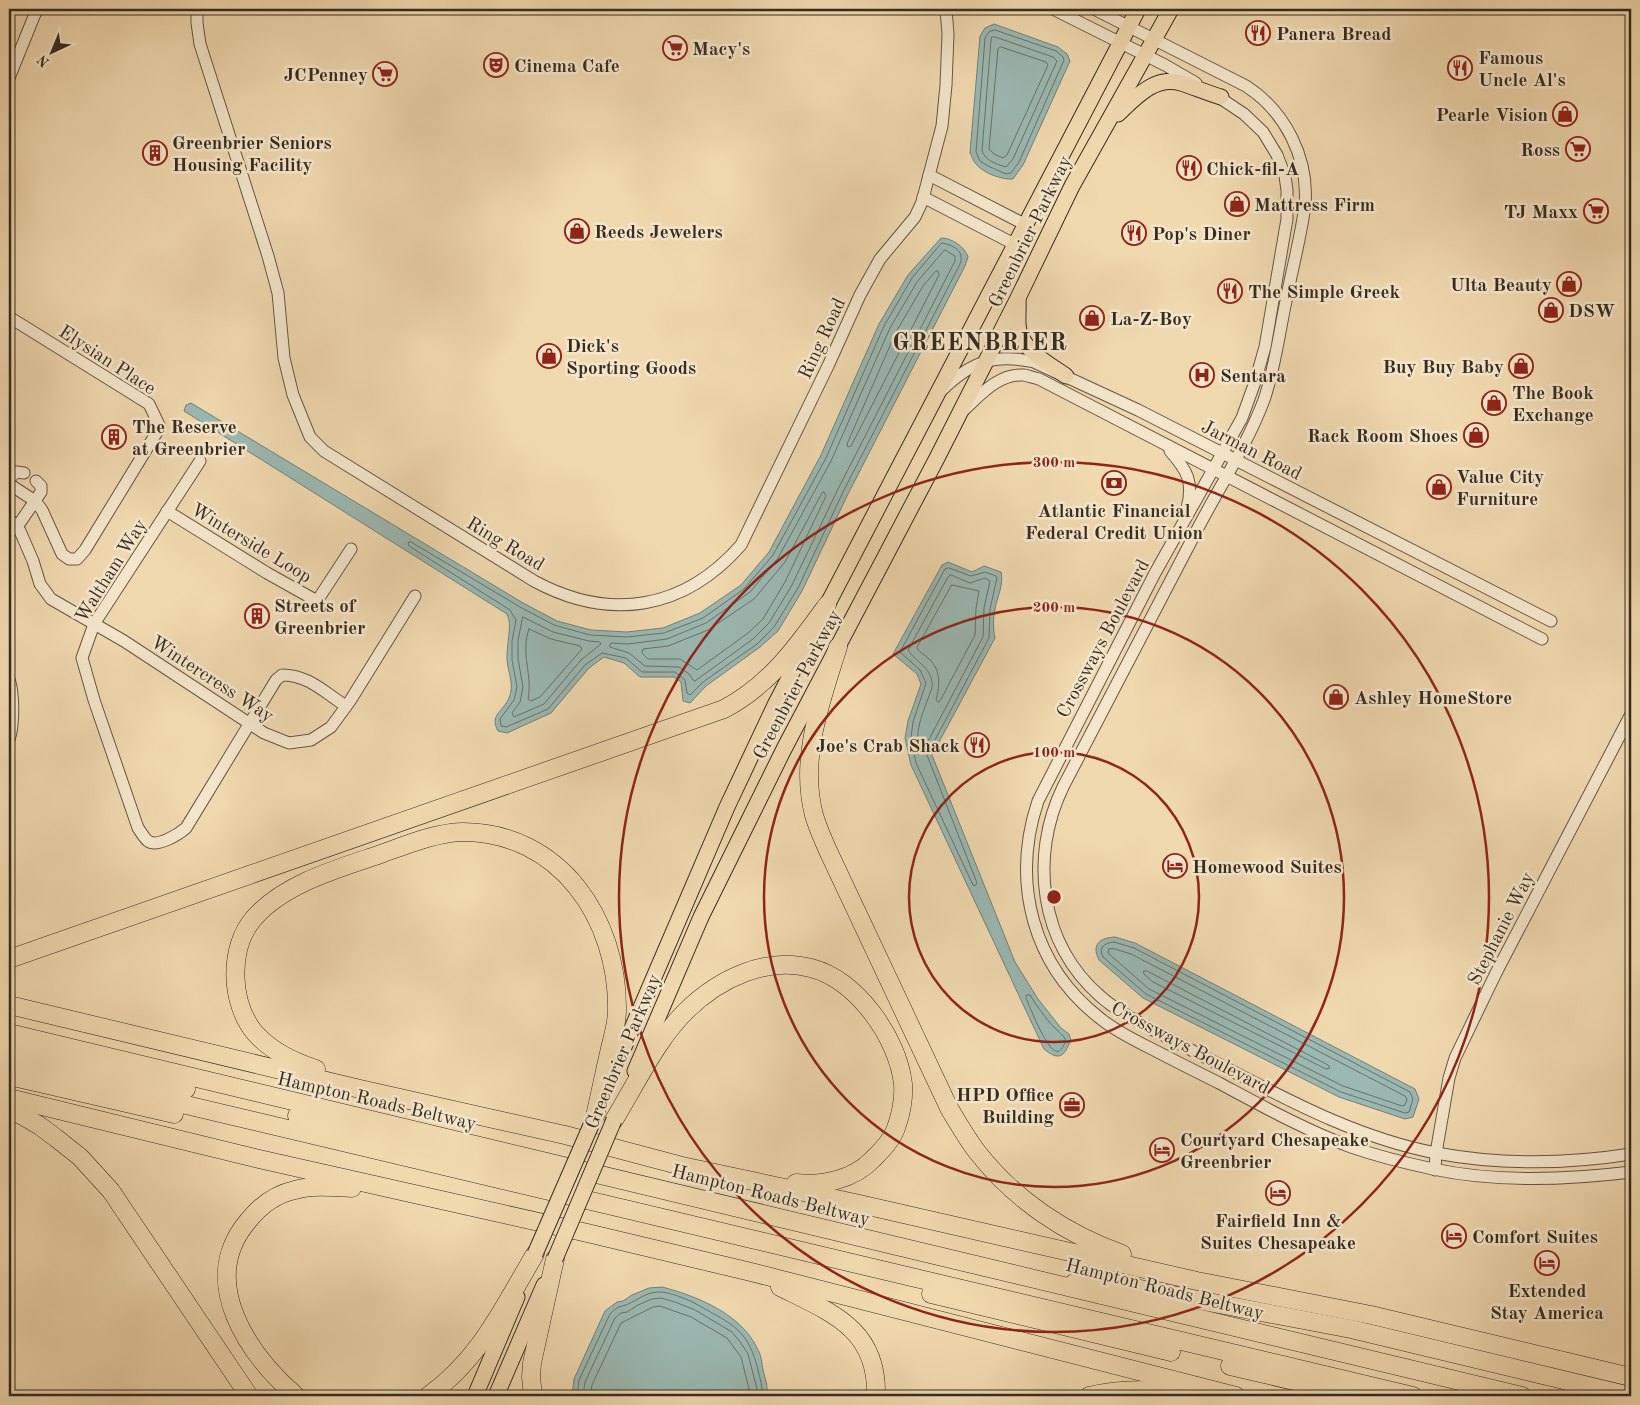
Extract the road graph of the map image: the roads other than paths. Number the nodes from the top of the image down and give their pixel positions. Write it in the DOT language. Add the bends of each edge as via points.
graph roads {
  1 [pos="37,9"];
  2 [pos="197,9"];
  3 [pos="946,9"];
  4 [pos="1053,9"];
  5 [pos="1094,9"];
  6 [pos="1138,9"];
  7 [pos="1171,9"];
  8 [pos="1128,27"];
  9 [pos="1154,40"];
  10 [pos="1120,43"];
  11 [pos="1145,55"];
  12 [pos="9,78"];
  13 [pos="1221,97"];
  14 [pos="1106,125"];
  15 [pos="929,175"];
  16 [pos="924,197"];
  17 [pos="1026,225"];
  18 [pos="1016,245"];
  19 [pos="1018,298"];
  20 [pos="9,317"];
  21 [pos="986,360"];
  22 [pos="1066,376"];
  23 [pos="936,396"];
  24 [pos="957,417"];
  25 [pos="1163,444"];
  26 [pos="1222,454"];
  27 [pos="200,461"];
  28 [pos="1235,461"];
  29 [pos="1213,470"];
  30 [pos="24,473"];
  31 [pos="1226,477"];
  32 [pos="9,479"];
  33 [pos="36,481"];
  34 [pos="9,484"];
  35 [pos="35,501"];
  36 [pos="167,511"];
  37 [pos="1183,522"];
  38 [pos="13,523"];
  39 [pos="351,549"];
  40 [pos="415,596"];
  41 [pos="827,605"];
  42 [pos="1551,621"];
  43 [pos="94,624"];
  44 [pos="1542,639"];
  45 [pos="838,647"];
  46 [pos="9,679"];
  47 [pos="346,706"];
  48 [pos="1631,714"];
  49 [pos="249,723"];
  50 [pos="9,740"];
  51 [pos="9,959"];
  52 [pos="9,1005"];
  53 [pos="9,1033"];
  54 [pos="9,1048"];
  55 [pos="9,1063"];
  56 [pos="9,1076"];
  57 [pos="9,1098"];
  58 [pos="402,1098"];
  59 [pos="9,1108"];
  60 [pos="595,1116"];
  61 [pos="614,1120"];
  62 [pos="1436,1153"];
  63 [pos="1631,1154"];
  64 [pos="682,1166"];
  65 [pos="1435,1170"];
  66 [pos="1631,1172"];
  67 [pos="388,1188"];
  68 [pos="535,1254"];
  69 [pos="555,1259"];
  70 [pos="751,1272"];
  71 [pos="1197,1281"];
  72 [pos="1060,1284"];
  73 [pos="1631,1377"];
  74 [pos="249,1396"];
  75 [pos="296,1396"];
  76 [pos="428,1396"];
  77 [pos="475,1396"];
  78 [pos="496,1396"];
  79 [pos="533,1396"];
  80 [pos="876,1396"];
  81 [pos="1089,1396"];
  82 [pos="1221,1396"];
  83 [pos="1236,1396"];
  84 [pos="1358,1396"];
  85 [pos="1414,1396"];
  86 [pos="1484,1396"];
  87 [pos="1522,1396"];
  88 [pos="1630,1396"];
  1 -- 12 [label="street"];
  2 -- 16 [label="street, Ring Road" via="200,44 278,294 287,377 310,437 324,452 534,582 579,600 616,606 672,595 709,576 741,545 860,295 880,259 915,217"];
  3 -- 15 [label="street, Ring Road" via="948,34 942,126"];
  4 -- 10 [label="street, Crossways Boulevard"];
  5 -- 8 [label="street, Crossways Boulevard"];
  6 -- 8 [label="main road, Greenbrier Parkway"];
  7 -- 9 [label="main road, Greenbrier Parkway"];
  8 -- 9 [label="street, Crossways Boulevard"];
  8 -- 10 [label="main road, Greenbrier Parkway"];
  9 -- 11 [label="main road, Greenbrier Parkway"];
  9 -- 28 [label="street, Crossways Boulevard" via="1246,86 1263,99 1290,134 1304,177 1302,224 1270,378 1257,416"];
  10 -- 11 [label="street, Crossways Boulevard"];
  10 -- 17 [label="main road, Greenbrier Parkway"];
  11 -- 13 [label="street, Crossways Boulevard"];
  11 -- 14 [label="main road, Greenbrier Parkway"];
  13 -- 14 [label="main road" via="1182,83 1164,82 1144,90"];
  13 -- 26 [label="street, Crossways Boulevard" via="1263,132 1278,154 1285,174 1288,206 1265,347 1242,418"];
  14 -- 19 [label="main road, Greenbrier Parkway" via="1068,194"];
  15 -- 16 [label="street, Ring Road"];
  15 -- 17 [label="street"];
  16 -- 18 [label="street"];
  17 -- 18 [label="main road, Greenbrier Parkway"];
  18 -- 23 [label="main road, Greenbrier Parkway"];
  19 -- 21 [label="main road, Greenbrier Parkway"];
  19 -- 22 [label="main road" via="1019,328 1023,340 1037,355"];
  20 -- 35 [label="street, Elysian Place" via="149,404 160,427 77,559 69,559 62,554"];
  21 -- 22 [label="street, Jarman Road" via="1004,358 1034,362"];
  21 -- 23 [label="street, Jarman Road" via="965,370"];
  21 -- 24 [label="main road, Greenbrier Parkway"];
  22 -- 26 [label="street, Jarman Road"];
  23 -- 41 [label="main road, Greenbrier Parkway"];
  24 -- 25 [label="street, Jarman Road" via="998,382 1023,375 1039,380"];
  24 -- 45 [label="main road, Greenbrier Parkway"];
  25 -- 29 [label="street, Jarman Road"];
  25 -- 37 [label="street" via="1185,470 1190,483"];
  26 -- 28 [label="street, Jarman Road"];
  26 -- 29 [label="street, Crossways Boulevard"];
  27 -- 36 [label="street, Waltham Way"];
  28 -- 31 [label="street, Crossways Boulevard"];
  28 -- 42 [label="street, Jarman Road"];
  29 -- 31 [label="street, Jarman Road"];
  29 -- 37 [label="street, Crossways Boulevard"];
  30 -- 32 [label="street" via="16,472"];
  31 -- 44 [label="street, Jarman Road"];
  31 -- 62 [label="street, Crossways Boulevard" via="1055,804 1046,837 1043,872 1052,924 1067,956 1087,984 1128,1017 1330,1120"];
  33 -- 35 [label="street" via="41,492"];
  34 -- 35 [label="street, Elysian Place"];
  35 -- 38 [label="street"];
  36 -- 39 [label="street, Winterside Loop" via="317,601"];
  36 -- 43 [label="street, Waltham Way"];
  37 -- 65 [label="street, Crossways Boulevard" via="1038,801 1029,835 1026,870 1039,938 1055,969 1071,990 1089,1010 1117,1030 1304,1127 1352,1147"];
  38 -- 43 [label="street, Wintercress Way" via="33,561 40,584 51,599"];
  40 -- 47 [label="street, Wintercress Way"];
  41 -- 51 [label="highway" via="791,654 762,684 724,708"];
  41 -- 60 [label="main road, Greenbrier Parkway" via="727,807"];
  43 -- 49 [label="street, Wintercress Way"];
  43 -- 49 [label="street, Waltham Way" via="82,658 138,828 148,841 169,839 189,824"];
  45 -- 61 [label="main road, Greenbrier Parkway" via="717,883"];
  45 -- 71 [label="highway" via="818,711 810,750 814,814 958,1125 996,1174 1050,1220 1104,1248"];
  46 -- 50 [label="street" via="12,688 12,732"];
  47 -- 49 [label="street, Wintercress Way" via="331,727 311,740 289,743"];
  47 -- 49 [label="street" via="309,681 282,675"];
  48 -- 62 [label="street, Stephanie Way" via="1496,973 1456,1058 1449,1078"];
  52 -- 58 [label="highway"];
  53 -- 72 [label="highway, Hampton Roads Beltway"];
  54 -- 86 [label="highway"];
  55 -- 85 [label="highway"];
  56 -- 84 [label="highway"];
  57 -- 67 [label="highway"];
  58 -- 60 [label="highway" via="304,1065 261,1039 246,1020 240,1005 236,966 241,942 252,920 285,892 417,841 450,834 480,833 513,840 549,860 579,889 603,930 613,966 617,1013"];
  58 -- 64 [label="highway" via="565,1134"];
  59 -- 74 [label="highway" via="56,1138 111,1190"];
  60 -- 68 [label="main road, Greenbrier Parkway, bridge"];
  61 -- 64 [label="highway" via="676,1021 700,998 735,976 764,966 793,965 829,975 852,991 883,1030 896,1056 903,1085 897,1126 884,1148 863,1168 847,1177 814,1184 732,1169"];
  61 -- 69 [label="main road, Greenbrier Parkway, bridge"];
  62 -- 63 [label="street, Crossways Boulevard" via="1536,1162 1571,1162"];
  62 -- 65 [label="street, Stephanie Way"];
  64 -- 71 [label="highway"];
  65 -- 66 [label="street, Crossways Boulevard" via="1547,1179"];
  67 -- 70 [label="highway"];
  67 -- 75 [label="highway" via="310,1187 282,1194 256,1212 242,1227 234,1243 226,1287 232,1308 255,1351"];
  68 -- 76 [label="highway" via="470,1359 446,1384"];
  68 -- 77 [label="main road, Greenbrier Parkway"];
  69 -- 78 [label="main road, Greenbrier Parkway"];
  69 -- 79 [label="highway" via="534,1354"];
  70 -- 80 [label="highway" via="849,1325 873,1362"];
  70 -- 83 [label="highway"];
  71 -- 73 [label="highway" via="1371,1315"];
  72 -- 87 [label="highway, Hampton Roads Beltway"];
  72 -- 88 [label="highway" via="1098,1281 1351,1329"];
  81 -- 82 [label="highway" via="1106,1392 1158,1390"];
}
